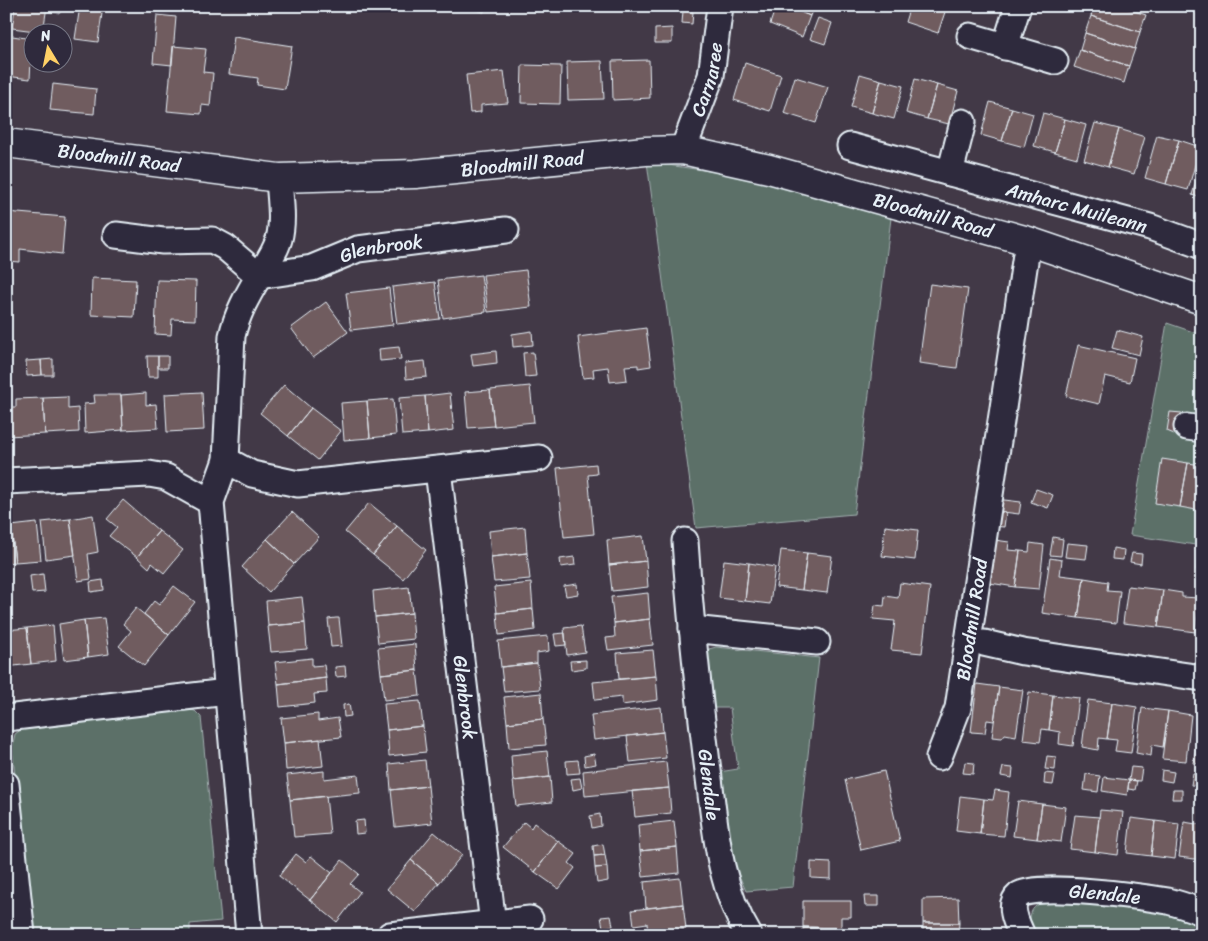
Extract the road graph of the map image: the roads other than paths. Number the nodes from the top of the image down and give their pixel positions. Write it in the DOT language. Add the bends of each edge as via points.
graph roads {
  1 [pos="720,6"];
  2 [pos="1018,6"];
  3 [pos="970,36"];
  4 [pos="1005,46"];
  5 [pos="1055,61"];
  6 [pos="963,122"];
  7 [pos="6,143"];
  8 [pos="850,146"];
  9 [pos="684,150"];
  10 [pos="950,173"];
  11 [pos="279,178"];
  12 [pos="506,230"];
  13 [pos="116,235"];
  14 [pos="1028,241"];
  15 [pos="1202,246"];
  16 [pos="259,276"];
  17 [pos="1202,300"];
  18 [pos="539,458"];
  19 [pos="226,460"];
  20 [pos="438,470"];
  21 [pos="6,481"];
  22 [pos="211,502"];
  23 [pos="685,541"];
  24 [pos="692,629"];
  25 [pos="816,642"];
  26 [pos="984,643"];
  27 [pos="1202,678"];
  28 [pos="227,692"];
  29 [pos="6,718"];
  30 [pos="939,757"];
  31 [pos="6,784"];
  32 [pos="1202,912"];
  33 [pos="530,919"];
  34 [pos="493,924"];
  35 [pos="22,935"];
  36 [pos="249,935"];
  37 [pos="390,935"];
  38 [pos="749,935"];
  39 [pos="1022,935"];
  1 -- 9 [label="street, Carnaree" via="710,76"];
  2 -- 4 [label="street"];
  3 -- 4 [label="street"];
  4 -- 5 [label="street"];
  6 -- 10 [label="street"];
  7 -- 11 [label="street, Bloodmill Road"];
  8 -- 10 [label="street, Amharc Muileann"];
  9 -- 11 [label="street, Bloodmill Road" via="415,174"];
  9 -- 14 [label="street, Bloodmill Road" via="769,169"];
  10 -- 15 [label="street, Amharc Muileann" via="1150,227"];
  11 -- 16 [label="street" via="279,239"];
  12 -- 16 [label="street, Glenbrook" via="358,249 312,268"];
  13 -- 16 [label="street" via="163,241 212,240"];
  14 -- 17 [label="street, Bloodmill Road"];
  14 -- 30 [label="street, Bloodmill Road" via="958,708"];
  16 -- 19 [label="street" via="236,317 232,336"];
  18 -- 20 [label="street"];
  19 -- 20 [label="street" via="252,474 298,484"];
  19 -- 22 [label="street"];
  20 -- 34 [label="street, Glenbrook"];
  21 -- 22 [label="street" via="149,474 178,482"];
  22 -- 28 [label="street"];
  23 -- 24 [label="street, Glendale"];
  24 -- 25 [label="street"];
  24 -- 38 [label="street, Glendale" via="716,835 735,909"];
  26 -- 27 [label="street" via="1023,652"];
  28 -- 29 [label="street"];
  28 -- 36 [label="street"];
  31 -- 35 [label="street"];
  32 -- 39 [label="street, Glendale" via="1161,900 1036,890 1019,896 1014,904 1014,916"];
  33 -- 34 [label="street"];
  34 -- 37 [label="street"];
}
